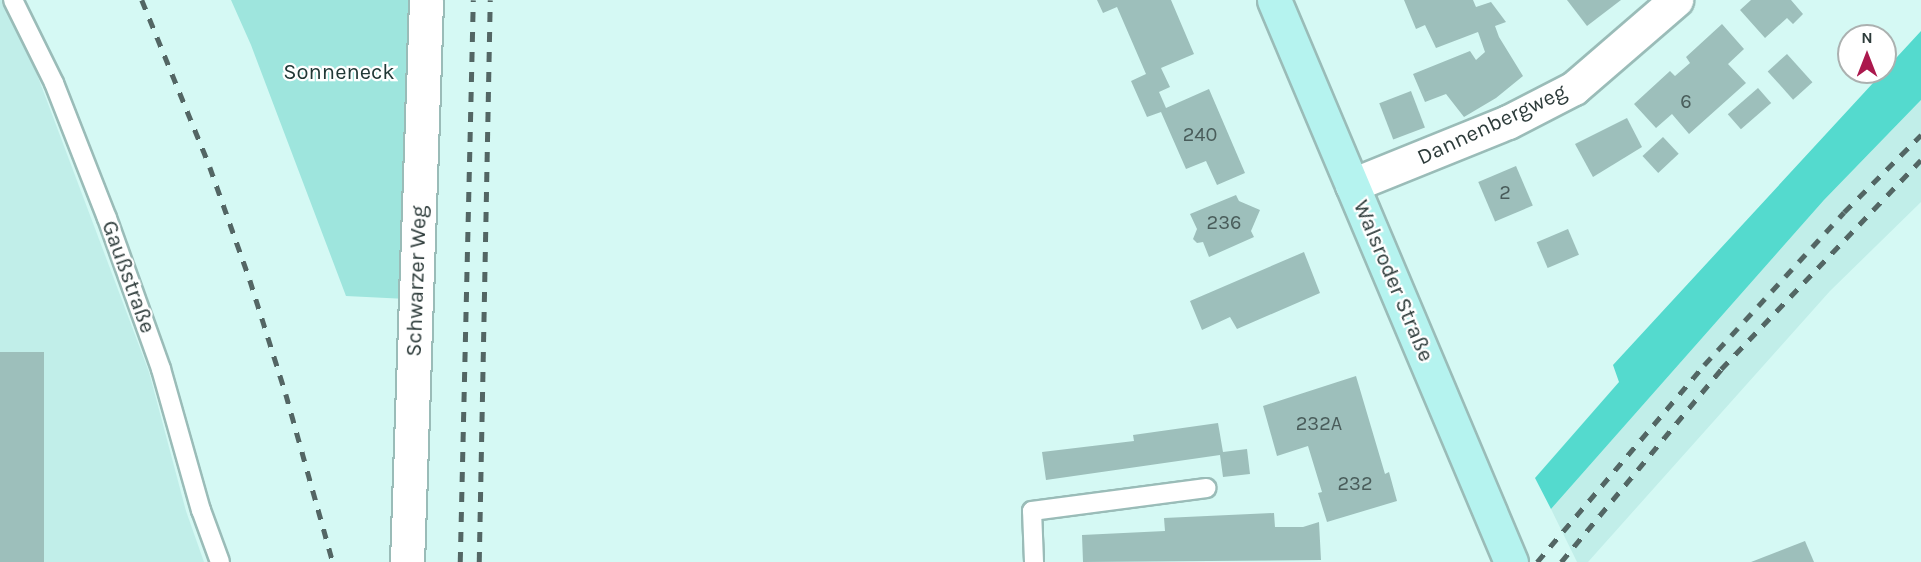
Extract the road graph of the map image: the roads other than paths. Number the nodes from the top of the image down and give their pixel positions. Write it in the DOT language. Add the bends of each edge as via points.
graph roads {
  1 [pos="13,0"];
  2 [pos="426,0"];
  3 [pos="1274,0"];
  4 [pos="1676,0"];
  5 [pos="1352,184"];
  6 [pos="1206,488"];
  7 [pos="1509,561"];
  8 [pos="220,562"];
  9 [pos="407,562"];
  10 [pos="1034,562"];
  1 -- 8 [label="lane, Gaußstraße" via="54,83 107,218 161,369"];
  2 -- 9 [label="street, Schwarzer Weg"];
  3 -- 5 [label="street, Walsroder Straße"];
  4 -- 5 [label="street, Dannenbergweg" via="1574,88 1508,122"];
  5 -- 7 [label="street, Walsroder Straße"];
  6 -- 10 [label="lane" via="1032,511"];
}
